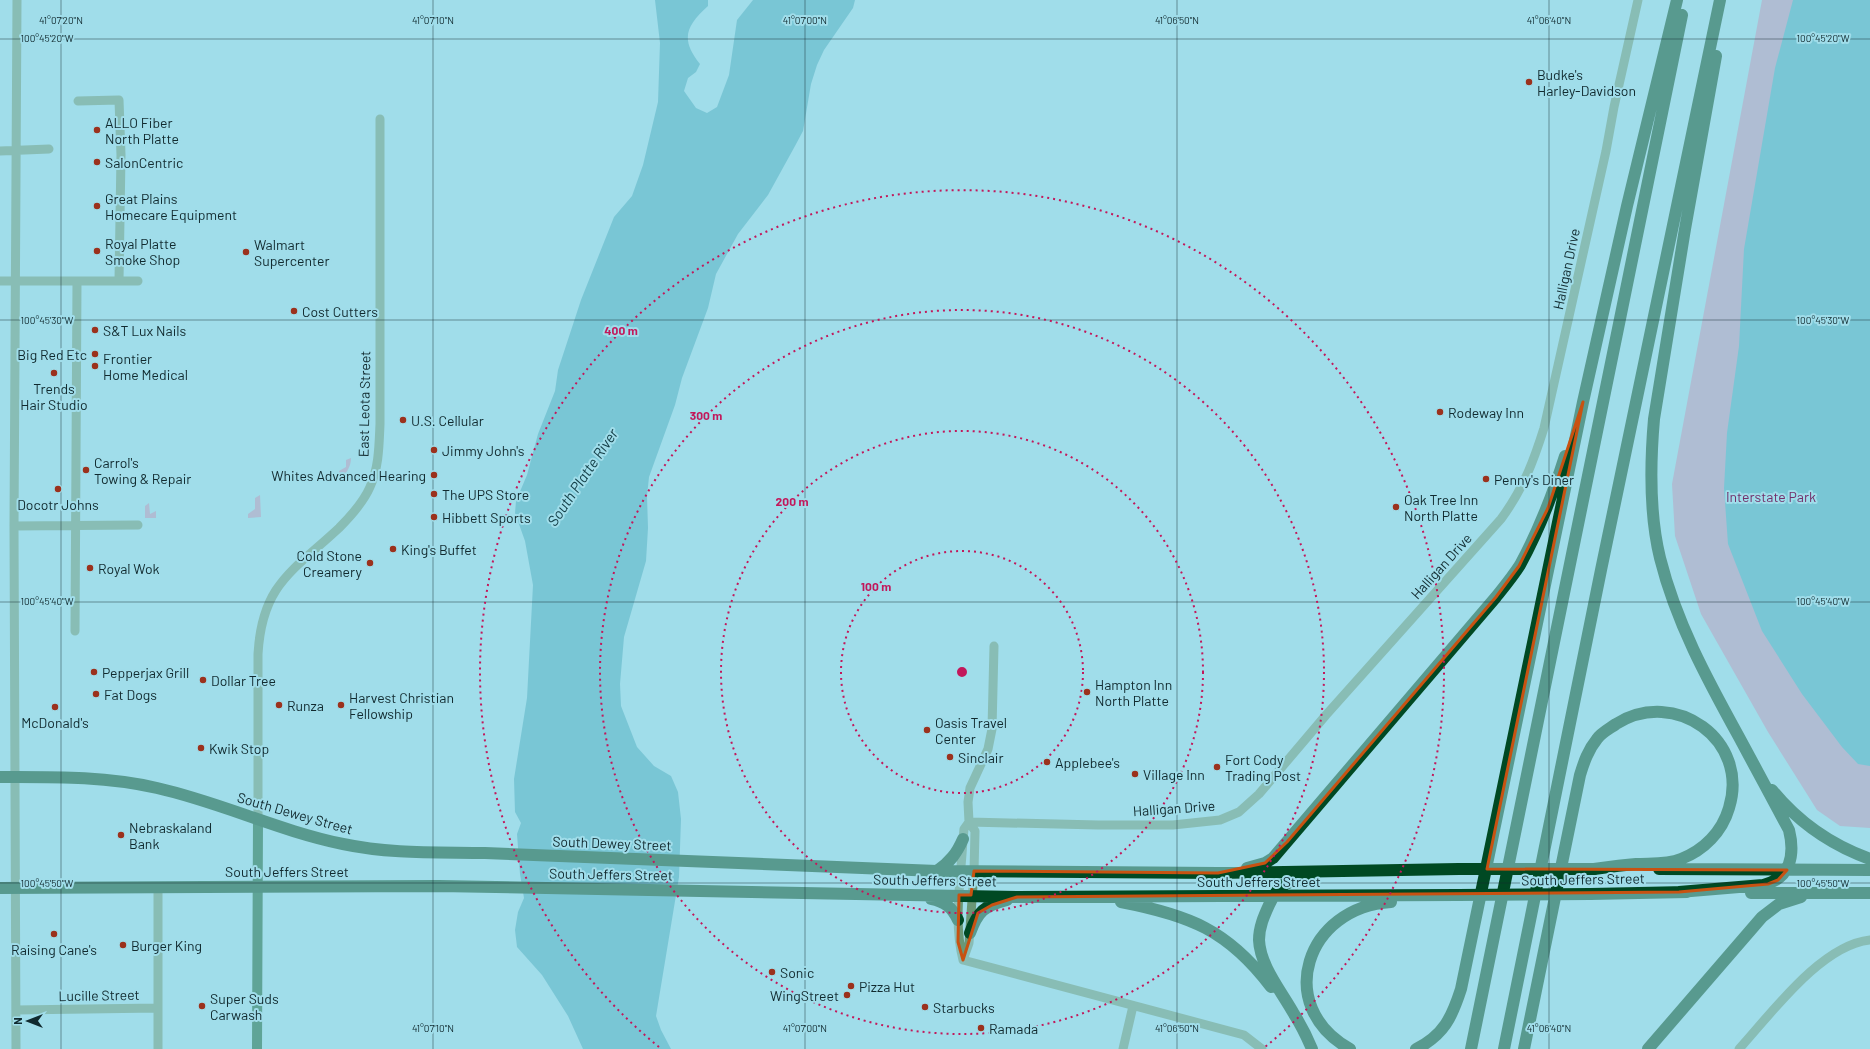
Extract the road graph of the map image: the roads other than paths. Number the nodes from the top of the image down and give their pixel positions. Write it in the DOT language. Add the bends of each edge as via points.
graph roads {
  1 [pos="17,0"];
  2 [pos="1638,0"];
  3 [pos="1677,0"];
  4 [pos="1684,0"];
  5 [pos="1720,0"];
  6 [pos="1727,0"];
  7 [pos="78,101"];
  8 [pos="380,119"];
  9 [pos="49,149"];
  10 [pos="17,150"];
  11 [pos="0,151"];
  12 [pos="16,281"];
  13 [pos="77,281"];
  14 [pos="119,281"];
  15 [pos="138,281"];
  16 [pos="0,282"];
  17 [pos="1583,402"];
  18 [pos="76,525"];
  19 [pos="138,525"];
  20 [pos="14,526"];
  21 [pos="75,631"];
  22 [pos="994,646"];
  23 [pos="1760,775"];
  24 [pos="0,776"];
  25 [pos="14,776"];
  26 [pos="258,820"];
  27 [pos="969,822"];
  28 [pos="963,839"];
  29 [pos="1870,859"];
  30 [pos="705,861"];
  31 [pos="1594,869"];
  32 [pos="1787,870"];
  33 [pos="1870,870"];
  34 [pos="937,871"];
  35 [pos="962,871"];
  36 [pos="974,871"];
  37 [pos="1381,871"];
  38 [pos="1218,873"];
  39 [pos="258,886"];
  40 [pos="158,887"];
  41 [pos="0,888"];
  42 [pos="15,888"];
  43 [pos="1679,892"];
  44 [pos="1818,893"];
  45 [pos="1870,893"];
  46 [pos="914,894"];
  47 [pos="965,895"];
  48 [pos="1458,895"];
  49 [pos="1273,896"];
  50 [pos="1017,897"];
  51 [pos="1089,897"];
  52 [pos="958,920"];
  53 [pos="970,932"];
  54 [pos="1870,940"];
  55 [pos="963,960"];
  56 [pos="1133,1006"];
  57 [pos="158,1008"];
  58 [pos="16,1010"];
  59 [pos="16,1049"];
  60 [pos="158,1049"];
  61 [pos="257,1049"];
  62 [pos="1123,1049"];
  63 [pos="1262,1049"];
  64 [pos="1311,1049"];
  65 [pos="1350,1049"];
  66 [pos="1416,1049"];
  67 [pos="1471,1049"];
  68 [pos="1504,1049"];
  69 [pos="1524,1049"];
  70 [pos="1648,1049"];
  71 [pos="1740,1049"];
  1 -- 10 [label="street"];
  2 -- 27 [label="street, Halligan Drive" via="1544,428 1533,463 1501,518 1259,794 1239,812 1220,820 1173,825"];
  3 -- 17 [label="highway"];
  4 -- 67 [label="highway"];
  5 -- 68 [label="highway"];
  6 -- 23 [label="highway" via="1654,419 1651,479 1660,556 1683,629 1700,666"];
  7 -- 14 [label="street" via="119,100"];
  8 -- 26 [label="street, East Leota Street" via="380,424 377,467 370,488 356,510 335,532 294,566 281,581 264,615 259,639 258,671"];
  9 -- 10 [label="street"];
  10 -- 11 [label="street"];
  10 -- 12 [label="street"];
  12 -- 13 [label="street"];
  12 -- 16 [label="street"];
  12 -- 20 [label="street"];
  13 -- 14 [label="street"];
  13 -- 18 [label="street"];
  14 -- 15 [label="street"];
  17 -- 38 [label="highway" via="1548,508 1519,566 1496,597 1273,858 1259,866"];
  17 -- 66 [label="highway" via="1461,989 1446,1025 1436,1037"];
  18 -- 19 [label="street"];
  18 -- 20 [label="street"];
  18 -- 21 [label="street"];
  20 -- 25 [label="street"];
  22 -- 27 [label="street" via="992,729 988,749 970,788"];
  23 -- 29 [label="highway" via="1781,800 1812,829 1839,846"];
  23 -- 32 [label="highway" via="1789,830 1791,850"];
  24 -- 25 [label="highway, South Dewey Street"];
  25 -- 26 [label="highway, South Dewey Street" via="77,777 136,784 178,793"];
  25 -- 42 [label="street"];
  26 -- 30 [label="highway, South Dewey Street" via="308,836 368,848 417,852"];
  26 -- 39 [label="main road, East Leota Street"];
  27 -- 28 [label="street" via="964,829"];
  27 -- 36 [label="street" via="975,831"];
  28 -- 34 [label="highway" via="950,861"];
  28 -- 35 [label="street"];
  30 -- 34 [label="highway, South Jeffers Street"];
  31 -- 32 [label="highway, South Jeffers Street"];
  31 -- 37 [label="highway, South Jeffers Street, bridge"];
  31 -- 69 [label="highway" via="1679,860 1694,853 1717,833 1727,817 1731,803 1734,791 1732,776 1724,751 1715,738 1696,721 1669,712 1653,711 1634,715 1597,738 1588,752 1580,775"];
  32 -- 33 [label="highway, South Jeffers Street"];
  32 -- 43 [label="highway" via="1778,880 1768,884"];
  34 -- 35 [label="highway, South Jeffers Street"];
  35 -- 36 [label="highway, South Jeffers Street"];
  35 -- 47 [label="street"];
  36 -- 38 [label="highway, South Jeffers Street"];
  36 -- 47 [label="street"];
  37 -- 38 [label="highway, South Jeffers Street"];
  37 -- 49 [label="highway" via="1355,878 1287,882 1278,888"];
  39 -- 40 [label="highway, South Jeffers Street"];
  39 -- 46 [label="highway, South Jeffers Street" via="492,886"];
  39 -- 61 [label="main road, East Leota Street"];
  40 -- 42 [label="highway, South Jeffers Street"];
  40 -- 57 [label="street"];
  41 -- 42 [label="highway, South Jeffers Street"];
  42 -- 58 [label="street"];
  43 -- 44 [label="highway, South Jeffers Street"];
  43 -- 48 [label="highway, South Jeffers Street, bridge"];
  44 -- 45 [label="highway, South Jeffers Street"];
  44 -- 70 [label="highway" via="1779,904 1762,917"];
  46 -- 47 [label="highway, South Jeffers Street"];
  46 -- 52 [label="highway" via="945,902"];
  47 -- 50 [label="highway, South Jeffers Street"];
  47 -- 52 [label="street"];
  47 -- 53 [label="street"];
  48 -- 49 [label="highway, South Jeffers Street"];
  48 -- 65 [label="highway" via="1378,903 1358,908 1344,915 1322,935 1312,953 1309,965 1308,989 1311,1004 1323,1028 1331,1037"];
  49 -- 51 [label="highway, South Jeffers Street"];
  49 -- 64 [label="highway" via="1261,925 1262,954"];
  50 -- 51 [label="highway, South Jeffers Street"];
  50 -- 53 [label="highway" via="998,902 981,911 976,916"];
  51 -- 64 [label="highway" via="1163,910 1215,933 1245,956 1271,986"];
  52 -- 55 [label="street" via="958,942"];
  53 -- 55 [label="street"];
  54 -- 71 [label="street" via="1861,941 1824,960 1803,979"];
  55 -- 56 [label="street"];
  56 -- 62 [label="street"];
  56 -- 63 [label="street" via="1244,1035"];
  57 -- 58 [label="street, Lucille Street"];
  57 -- 60 [label="street"];
  58 -- 59 [label="street"];
}
